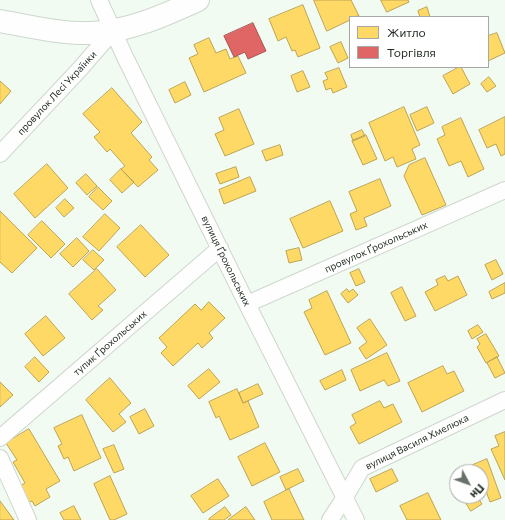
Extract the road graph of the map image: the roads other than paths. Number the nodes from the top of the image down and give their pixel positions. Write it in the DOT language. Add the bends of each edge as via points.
graph roads {
  1 [pos="99,0"];
  2 [pos="198,0"];
  3 [pos="0,21"];
  4 [pos="112,30"];
  5 [pos="0,154"];
  6 [pos="505,190"];
  7 [pos="220,248"];
  8 [pos="247,304"];
  9 [pos="505,400"];
  10 [pos="0,438"];
  11 [pos="0,458"];
  12 [pos="345,497"];
  13 [pos="28,520"];
  14 [pos="330,520"];
  15 [pos="356,520"];
  1 -- 4 [label="street, вулиця Ґрохольських"];
  2 -- 4 [label="main road" via="142,23"];
  3 -- 4 [label="main road" via="74,32"];
  4 -- 5 [label="street, провулок Лесі Українки" via="79,70"];
  4 -- 7 [label="street, вулиця Ґрохольських"];
  6 -- 8 [label="street, провулок Ґрохольських"];
  7 -- 8 [label="street, вулиця Ґрохольських"];
  7 -- 10 [label="street, тупик Ґрохольських"];
  8 -- 12 [label="street, вулиця Ґрохольських"];
  9 -- 12 [label="street, вулиця Василя Хмелюка" via="362,468"];
  11 -- 13 [label="street"];
  12 -- 14 [label="street, вулиця Василя Хмелюка"];
  12 -- 15 [label="street, вулиця Ґрохольських"];
}
